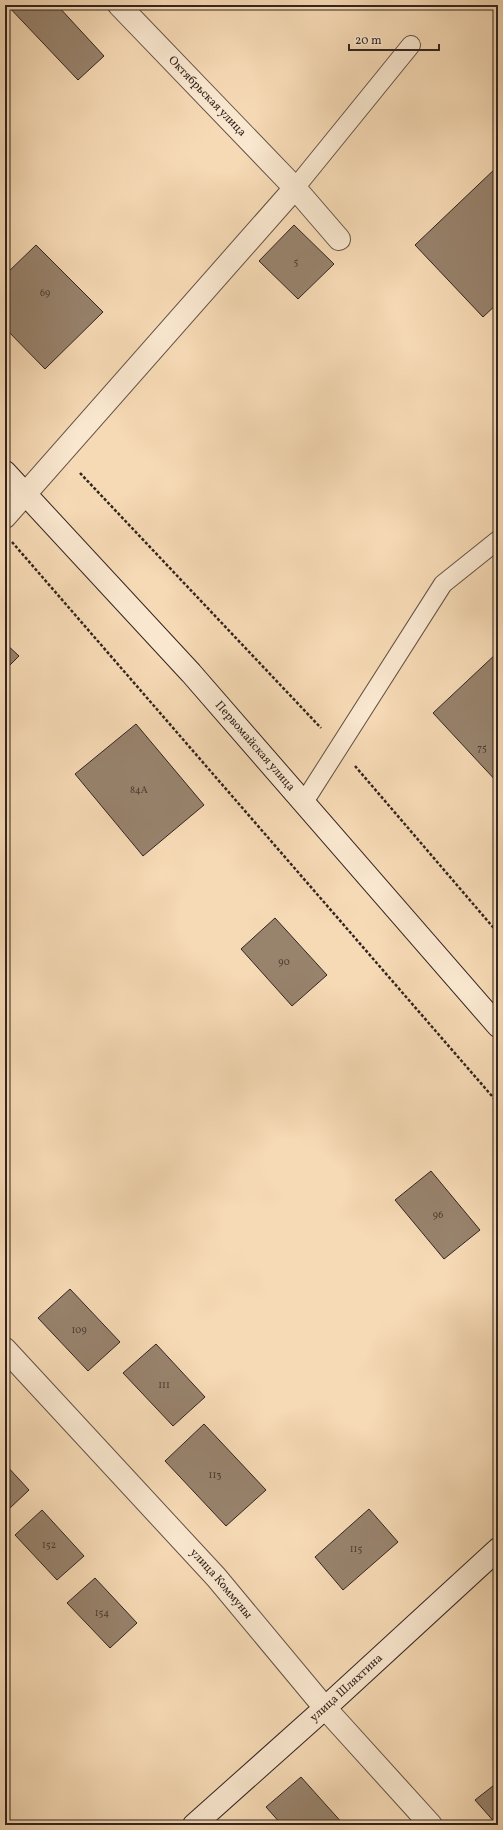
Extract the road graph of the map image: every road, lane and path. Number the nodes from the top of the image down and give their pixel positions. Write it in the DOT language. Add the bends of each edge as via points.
graph roads {
  1 [pos="119,5"];
  2 [pos="411,45"];
  3 [pos="295,188"];
  4 [pos="339,239"];
  5 [pos="62,453"];
  6 [pos="5,472"];
  7 [pos="26,494"];
  8 [pos="5,517"];
  9 [pos="10,540"];
  10 [pos="498,540"];
  11 [pos="339,747"];
  12 [pos="304,802"];
  13 [pos="498,933"];
  14 [pos="498,1026"];
  15 [pos="498,1103"];
  16 [pos="5,1349"];
  17 [pos="498,1549"];
  18 [pos="325,1708"];
  19 [pos="194,1825"];
  20 [pos="431,1825"];
  1 -- 3 [label="street, Октябрьская улица"];
  2 -- 3 [label="lane"];
  3 -- 4 [label="street, Октябрьская улица"];
  3 -- 5 [label="street"];
  5 -- 7 [label="street"];
  5 -- 11 [label="path"];
  6 -- 7 [label="street, Первомайская улица"];
  7 -- 8 [label="street"];
  7 -- 12 [label="street, Первомайская улица" via="191,673"];
  9 -- 15 [label="path"];
  10 -- 11 [label="lane" via="443,584"];
  11 -- 12 [label="lane"];
  11 -- 13 [label="path"];
  12 -- 14 [label="street, Первомайская улица"];
  16 -- 18 [label="street, улица Коммуны" via="216,1577"];
  17 -- 18 [label="street, улица Шляхтина"];
  18 -- 19 [label="street, улица Шляхтина"];
  18 -- 20 [label="street, улица Коммуны"];
}
